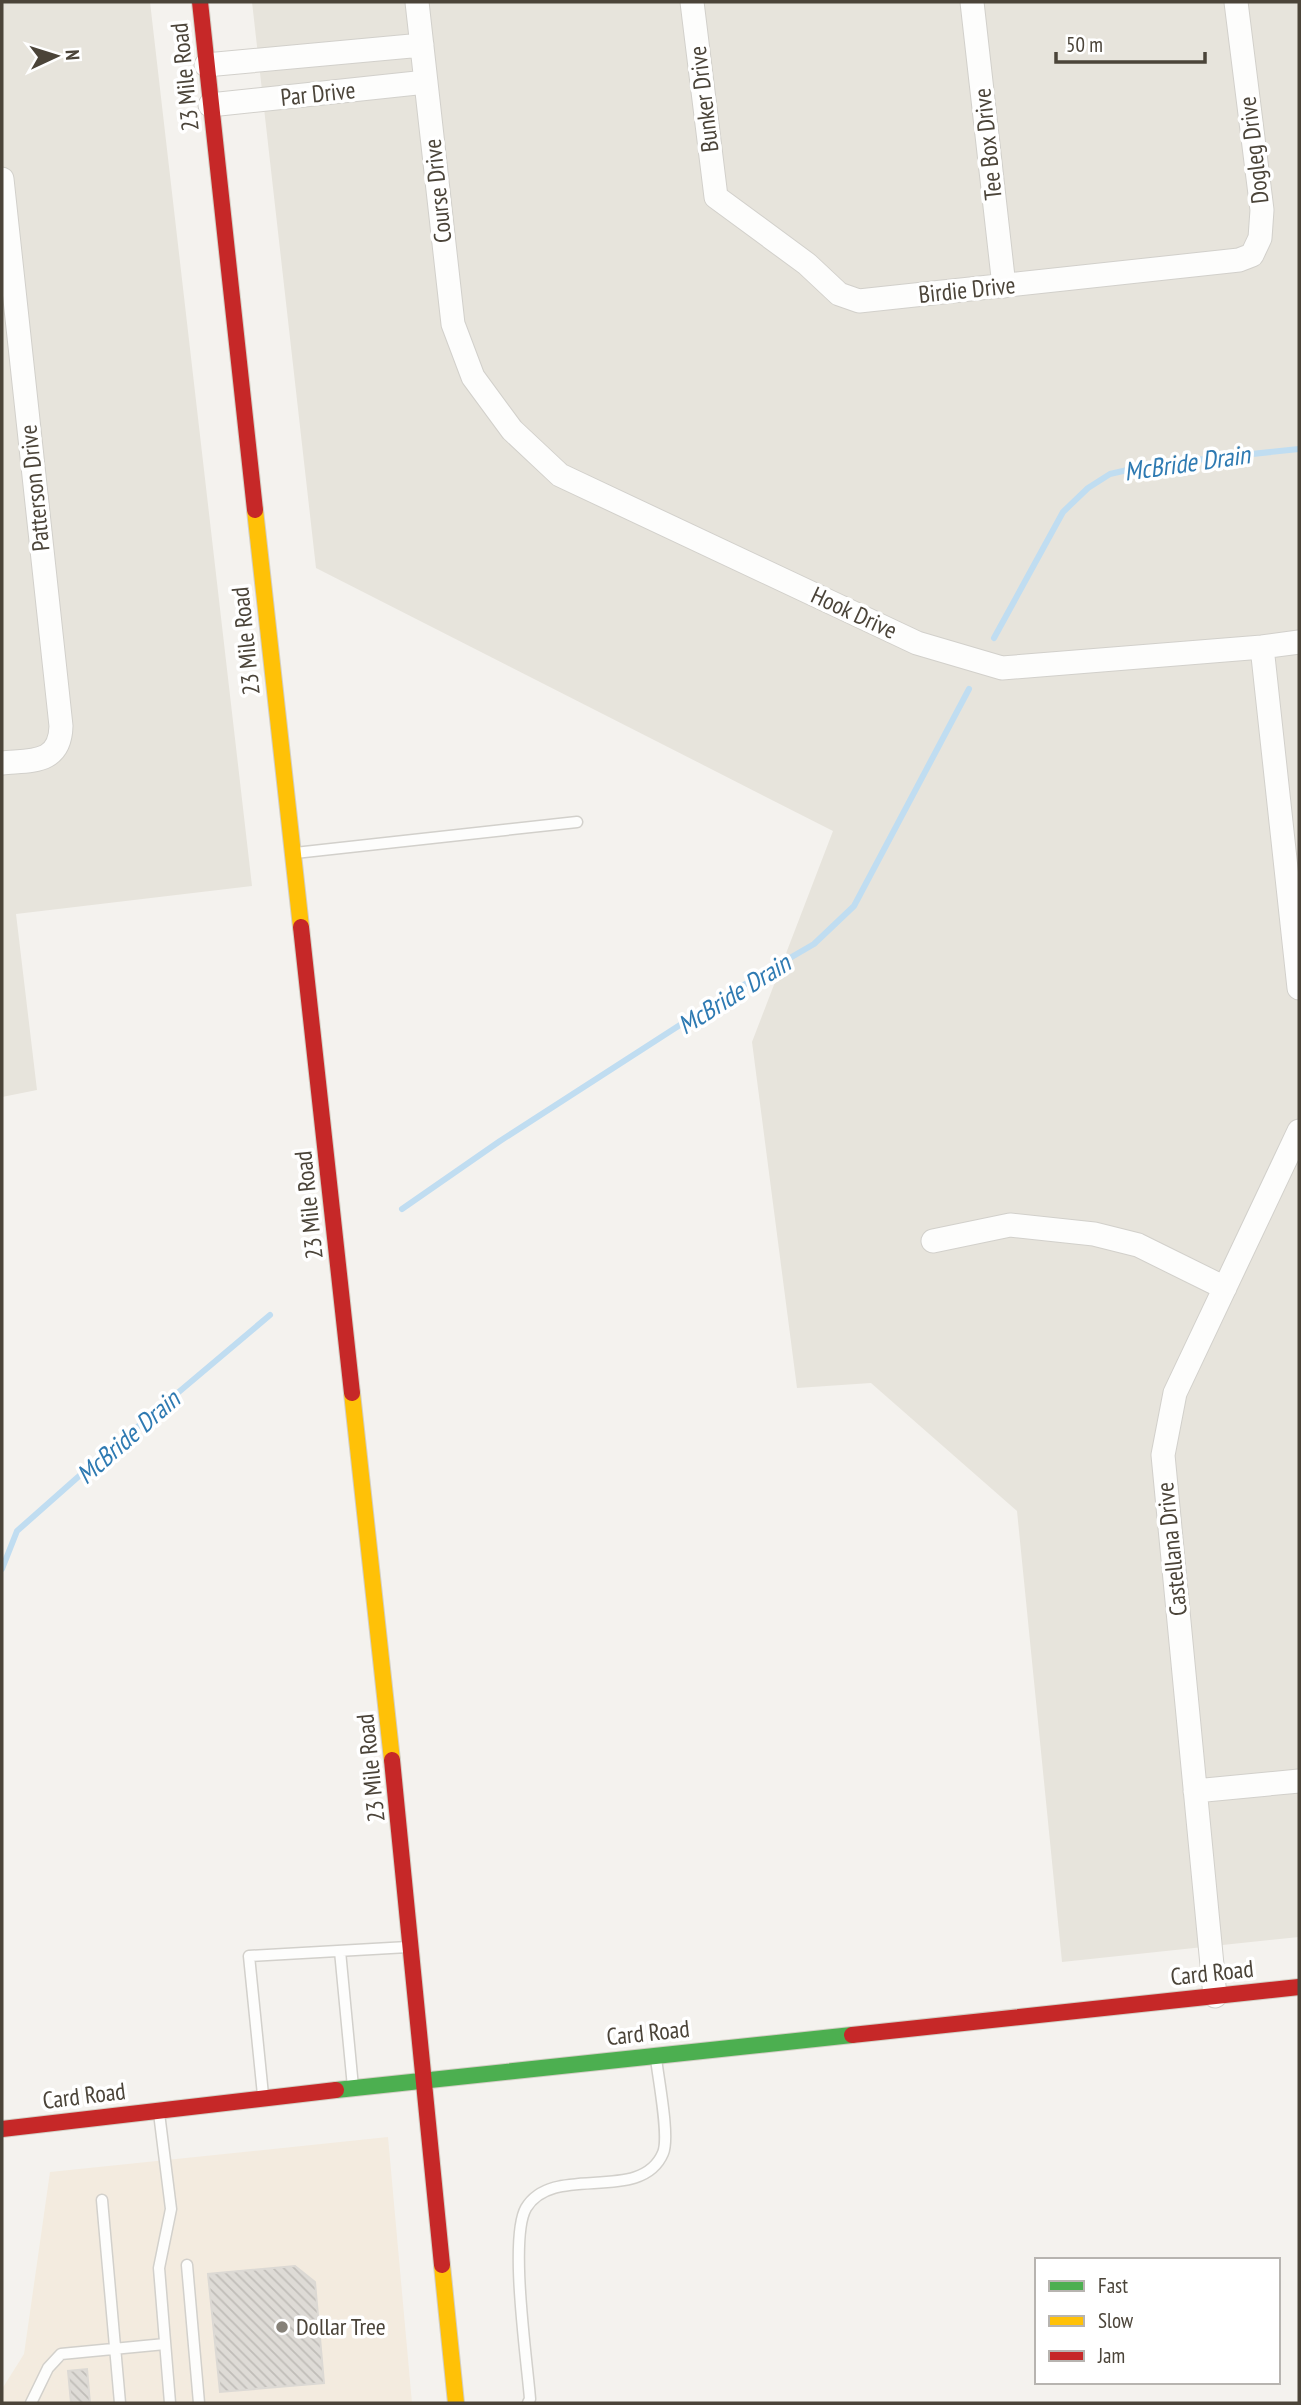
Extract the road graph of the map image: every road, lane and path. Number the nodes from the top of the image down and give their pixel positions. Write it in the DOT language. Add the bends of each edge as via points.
graph roads {
  1 [pos="200,2"];
  2 [pos="417,2"];
  3 [pos="692,2"];
  4 [pos="972,2"];
  5 [pos="1236,2"];
  6 [pos="422,45"];
  7 [pos="206,65"];
  8 [pos="426,82"];
  9 [pos="210,105"];
  10 [pos="2,179"];
  11 [pos="716,197"];
  12 [pos="1252,255"];
  13 [pos="1004,286"];
  14 [pos="473,377"];
  15 [pos="1299,642"];
  16 [pos="1262,647"];
  17 [pos="7,763"];
  18 [pos="577,822"];
  19 [pos="293,853"];
  20 [pos="1295,916"];
  21 [pos="1299,988"];
  22 [pos="1299,1131"];
  23 [pos="933,1241"];
  24 [pos="1225,1288"];
  25 [pos="1299,1781"];
  26 [pos="1195,1791"];
  27 [pos="411,1947"];
  28 [pos="340,1951"];
  29 [pos="1299,1987"];
  30 [pos="1215,1996"];
  31 [pos="656,2055"];
  32 [pos="425,2080"];
  33 [pos="353,2088"];
  34 [pos="264,2098"];
  35 [pos="159,2110"];
  36 [pos="2,2129"];
  37 [pos="102,2200"];
  38 [pos="187,2265"];
  39 [pos="165,2343"];
  40 [pos="115,2348"];
  41 [pos="31,2403"];
  42 [pos="120,2403"];
  43 [pos="170,2403"];
  44 [pos="199,2403"];
  45 [pos="456,2403"];
  46 [pos="528,2403"];
  1 -- 7 [label="main road, 23 Mile Road"];
  2 -- 6 [label="street, Course Drive"];
  3 -- 11 [label="street, Bunker Drive"];
  4 -- 13 [label="street, Tee Box Drive"];
  5 -- 12 [label="street, Dogleg Drive" via="1262,210 1260,238"];
  6 -- 7 [label="street, Par Drive"];
  6 -- 8 [label="street, Course Drive"];
  7 -- 9 [label="main road, 23 Mile Road"];
  8 -- 9 [label="street, Par Drive"];
  8 -- 14 [label="street, Course Drive" via="453,324"];
  9 -- 19 [label="main road, 23 Mile Road"];
  10 -- 17 [label="street, Patterson Drive" via="61,726 51,754 30,762"];
  11 -- 13 [label="street, Birdie Drive" via="839,293 859,301"];
  12 -- 13 [label="street, Birdie Drive"];
  14 -- 16 [label="street, Hook Drive" via="512,430 560,475 917,643 1002,668"];
  15 -- 16 [label="street, Hook Drive"];
  16 -- 20 [label="street"];
  18 -- 19 [label="lane"];
  19 -- 27 [label="main road, 23 Mile Road"];
  20 -- 21 [label="street"];
  22 -- 24 [label="street, Castellana Drive"];
  23 -- 24 [label="street" via="1010,1225 1094,1234 1138,1245"];
  24 -- 26 [label="street, Castellana Drive" via="1175,1393 1163,1455"];
  25 -- 26 [label="street"];
  26 -- 30 [label="street, Castellana Drive"];
  27 -- 28 [label="lane"];
  27 -- 32 [label="main road, 23 Mile Road"];
  28 -- 33 [label="lane"];
  28 -- 34 [label="lane" via="249,1956"];
  29 -- 30 [label="main road, Card Road"];
  30 -- 31 [label="main road, Card Road"];
  31 -- 32 [label="main road, Card Road"];
  31 -- 46 [label="lane" via="664,2152 655,2165 622,2180 553,2187 526,2209 519,2247"];
  32 -- 33 [label="main road, Card Road"];
  32 -- 45 [label="main road, 23 Mile Road"];
  33 -- 34 [label="main road, Card Road"];
  34 -- 35 [label="main road, Card Road"];
  35 -- 36 [label="main road, Card Road"];
  35 -- 39 [label="lane" via="171,2209 159,2268"];
  37 -- 40 [label="lane"];
  38 -- 44 [label="lane"];
  39 -- 40 [label="lane"];
  39 -- 43 [label="lane"];
  40 -- 41 [label="lane" via="61,2354 48,2368"];
  40 -- 42 [label="lane"];
}
